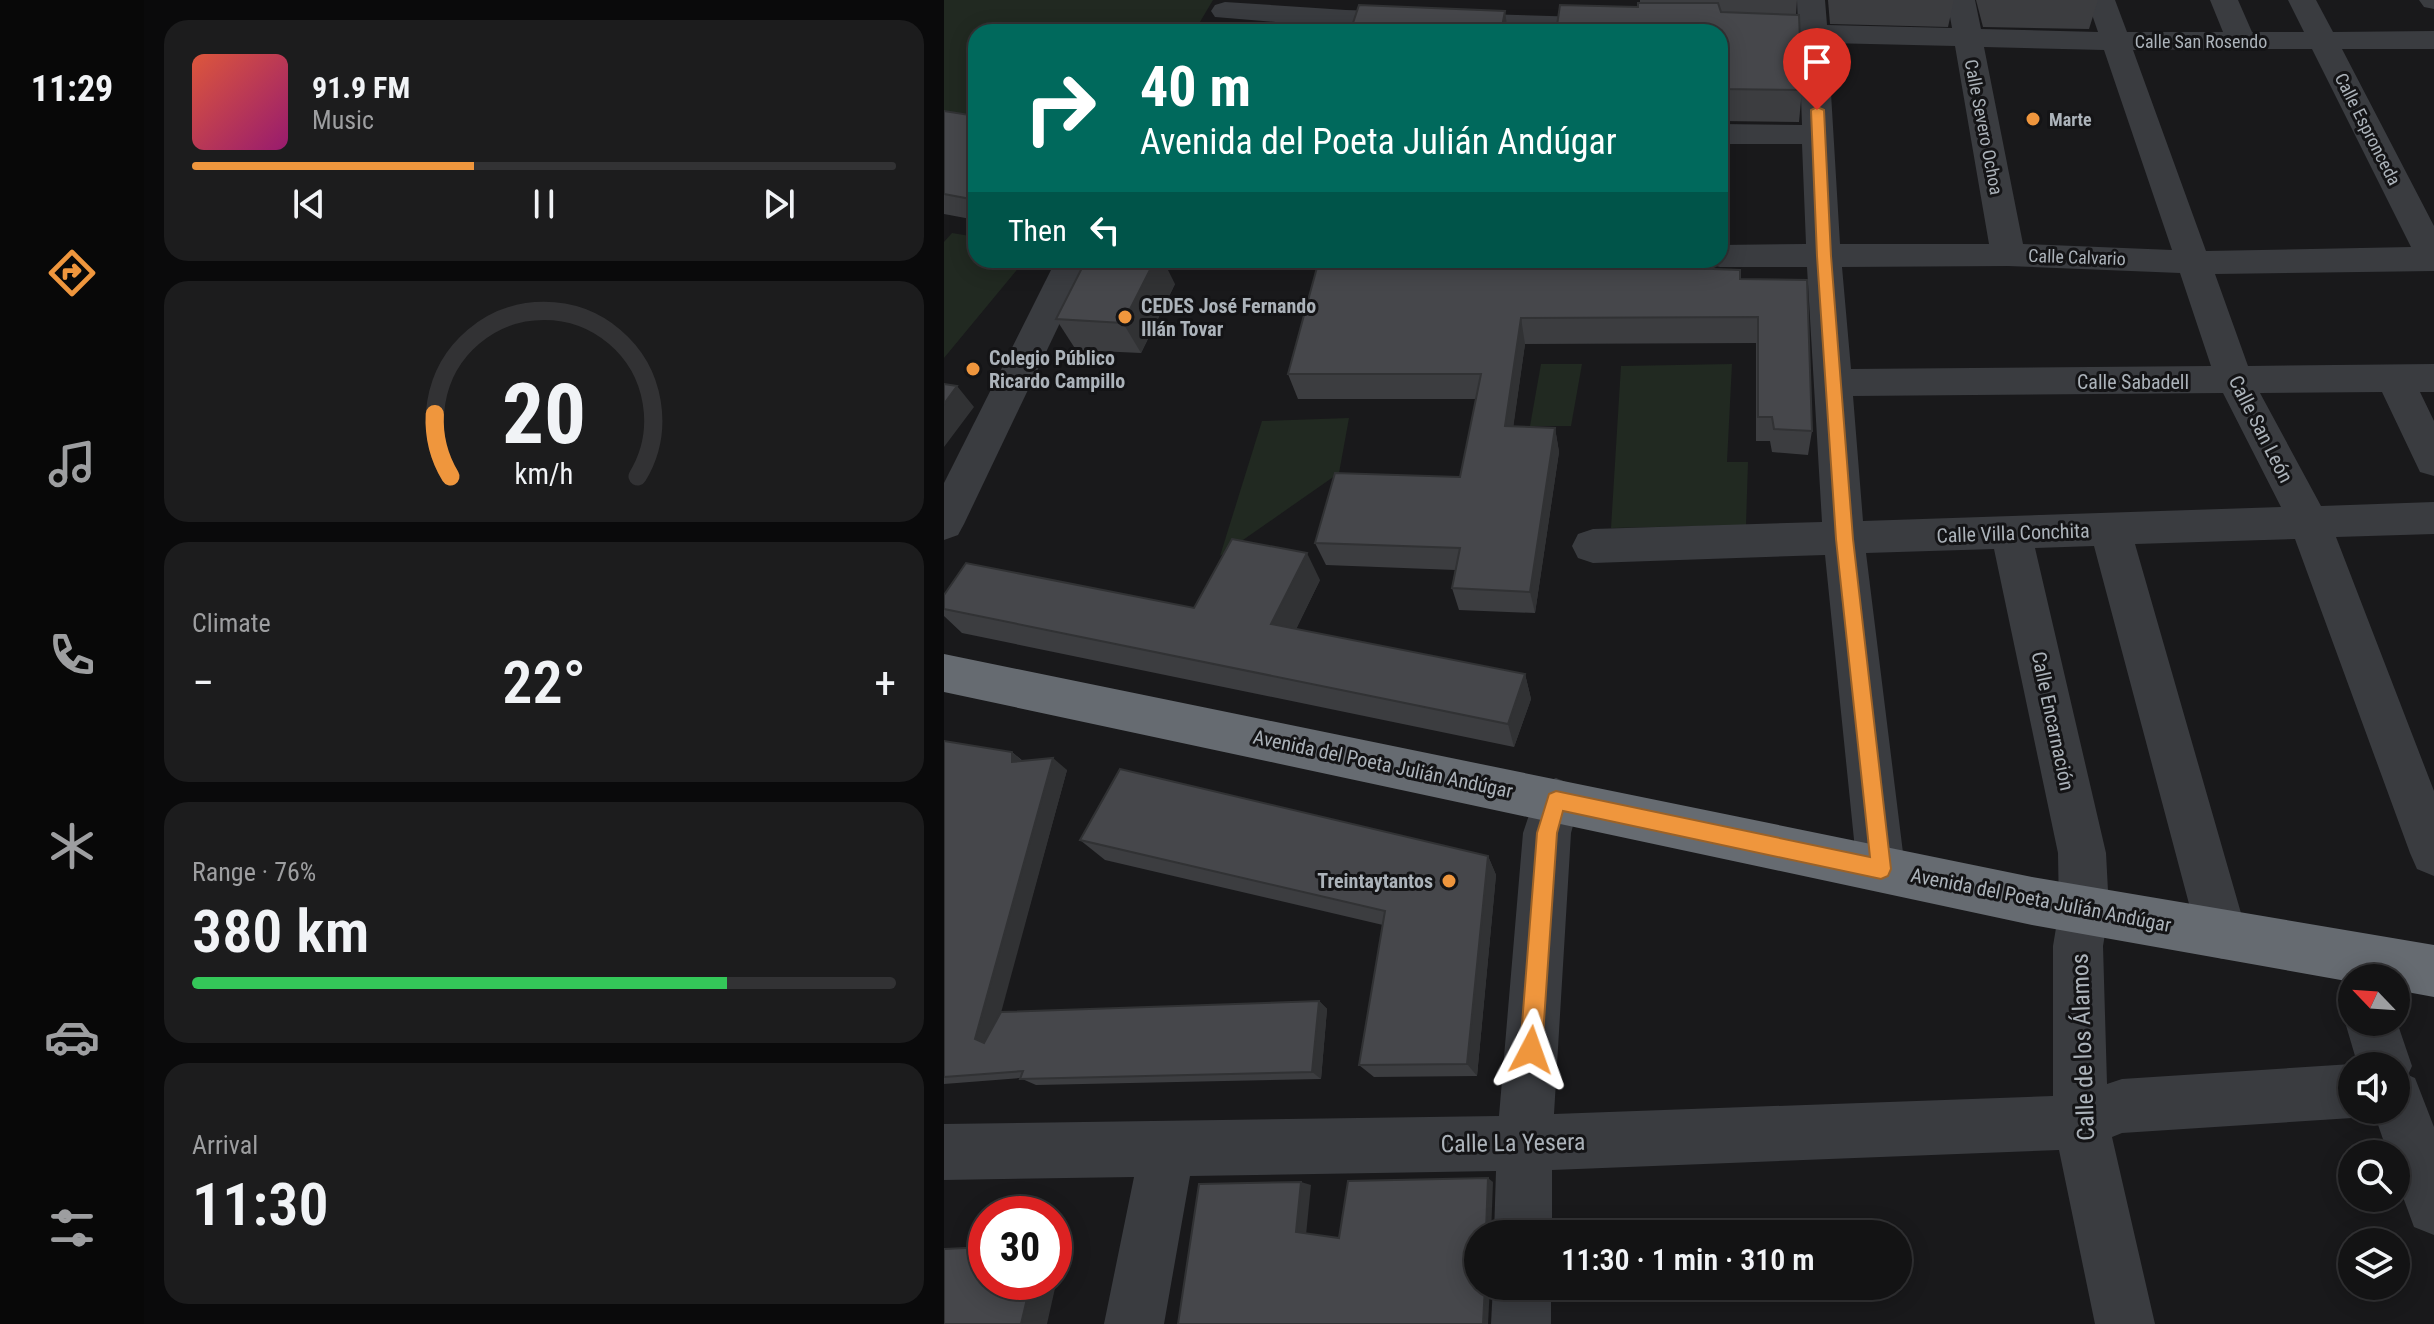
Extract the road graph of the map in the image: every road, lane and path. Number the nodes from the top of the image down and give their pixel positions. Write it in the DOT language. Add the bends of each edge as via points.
graph roads {
  1 [pos="1961,0"];
  2 [pos="2101,0"];
  3 [pos="2224,0"];
  4 [pos="2302,0"];
  5 [pos="1223,14"];
  6 [pos="1631,18"];
  7 [pos="1812,18"];
  8 [pos="1543,19"];
  9 [pos="1714,23"];
  10 [pos="1323,24"];
  11 [pos="1480,24"];
  12 [pos="1967,38"];
  13 [pos="2434,40"];
  14 [pos="2114,41"];
  15 [pos="2241,41"];
  16 [pos="2323,41"];
  17 [pos="1728,134"];
  18 [pos="1819,135"];
  19 [pos="2008,255"];
  20 [pos="1728,256"];
  21 [pos="1824,256"];
  22 [pos="2434,259"];
  23 [pos="2193,260"];
  24 [pos="1069,268"];
  25 [pos="2434,378"];
  26 [pos="2395,379"];
  27 [pos="2235,381"];
  28 [pos="1833,383"];
  29 [pos="2434,461"];
  30 [pos="2434,518"];
  31 [pos="2309,521"];
  32 [pos="944,524"];
  33 [pos="2110,529"];
  34 [pos="2011,533"];
  35 [pos="1844,539"];
  36 [pos="1593,546"];
  37 [pos="944,673"];
  38 [pos="1556,800"];
  39 [pos="2434,853"];
  40 [pos="1881,869"];
  41 [pos="2084,910"];
  42 [pos="2222,934"];
  43 [pos="2342,964"];
  44 [pos="2410,970"];
  45 [pos="2434,971"];
  46 [pos="2338,1092"];
  47 [pos="2081,1122"];
  48 [pos="2405,1124"];
  49 [pos="1524,1143"];
  50 [pos="1167,1149"];
  51 [pos="944,1152"];
  52 [pos="2434,1207"];
  53 [pos="1523,1220"];
  54 [pos="1522,1300"];
  55 [pos="1134,1324"];
  56 [pos="1521,1324"];
  57 [pos="2125,1324"];
  1 -- 12 [label="street, Calle Severo Ochoa"];
  2 -- 14 [label="street, Calle San León"];
  3 -- 15 [label="street"];
  4 -- 16 [label="street, Calle Espronceda"];
  5 -- 10 [label="street"];
  6 -- 8 [label="street"];
  7 -- 9 [label="street"];
  7 -- 12 [label="street, Calle San Rosendo"];
  7 -- 18 [label="street"];
  8 -- 11 [label="street"];
  12 -- 14 [label="street, Calle San Rosendo"];
  12 -- 19 [label="street, Calle Severo Ochoa"];
  13 -- 16 [label="street, Calle San Rosendo"];
  14 -- 15 [label="street, Calle San Rosendo"];
  14 -- 23 [label="street, Calle San León"];
  15 -- 16 [label="street, Calle San Rosendo"];
  16 -- 22 [label="street, Calle Espronceda"];
  17 -- 18 [label="street"];
  18 -- 21 [label="street"];
  19 -- 21 [label="street, Calle Calvario"];
  19 -- 23 [label="street, Calle Calvario"];
  20 -- 21 [label="street, Calle Calvario"];
  21 -- 28 [label="street"];
  22 -- 23 [label="street, Calle Calvario"];
  23 -- 27 [label="street, Calle San León"];
  24 -- 32 [label="street"];
  25 -- 26 [label="street, Calle Sabadell"];
  26 -- 27 [label="street, Calle Sabadell"];
  26 -- 29 [label="street"];
  27 -- 28 [label="street, Calle Sabadell"];
  27 -- 31 [label="street, Calle San León"];
  28 -- 35 [label="street"];
  30 -- 31 [label="street, Calle Villa Conchita"];
  31 -- 33 [label="street, Calle Villa Conchita"];
  31 -- 39 [label="street, Calle San León"];
  33 -- 34 [label="street, Calle Villa Conchita"];
  33 -- 42 [label="street"];
  34 -- 35 [label="street, Calle Villa Conchita"];
  34 -- 41 [label="street, Calle Encarnación" via="2082,853"];
  35 -- 36 [label="street, Calle Villa Conchita"];
  35 -- 40 [label="street"];
  37 -- 38 [label="highway, Avenida del Poeta Julián Andúgar"];
  38 -- 40 [label="highway, Avenida del Poeta Julián Andúgar"];
  38 -- 49 [label="street" via="1547,833"];
  40 -- 41 [label="highway, Avenida del Poeta Julián Andúgar"];
  41 -- 42 [label="highway, Avenida del Poeta Julián Andúgar"];
  41 -- 47 [label="street, Calle de los Álamos" via="2078,946"];
  42 -- 43 [label="highway, Avenida del Poeta Julián Andúgar"];
  44 -- 45 [label="highway, Avenida del Poeta Julián Andúgar"];
  46 -- 47 [label="street, Calle La Yesera" via="2122,1106"];
  47 -- 49 [label="street, Calle La Yesera"];
  47 -- 57 [label="street, Calle de los Álamos"];
  48 -- 52 [label="street"];
  49 -- 50 [label="street, Calle La Yesera"];
  49 -- 53 [label="street"];
  50 -- 51 [label="street, Calle La Yesera"];
  50 -- 55 [label="street"];
  54 -- 56 [label="street"];
}
